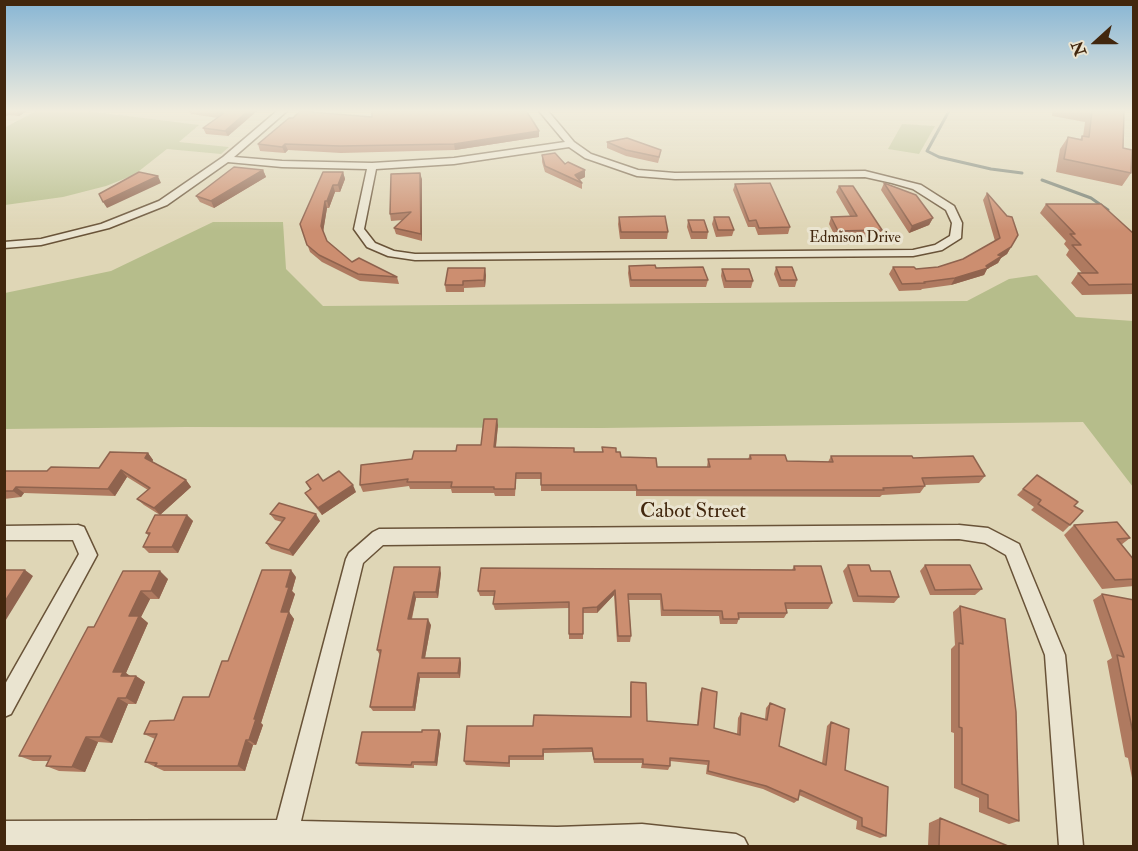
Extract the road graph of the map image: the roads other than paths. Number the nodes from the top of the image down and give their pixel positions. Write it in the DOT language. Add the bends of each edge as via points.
graph roads {
  1 [pos="236,151"];
  2 [pos="525,151"];
  3 [pos="581,151"];
  4 [pos="226,159"];
  5 [pos="372,166"];
  6 [pos="4,246"];
  7 [pos="4,533"];
  8 [pos="4,707"];
  9 [pos="286,832"];
  10 [pos="4,833"];
  11 [pos="557,843"];
  12 [pos="736,846"];
  13 [pos="1071,846"];
  1 -- 4 [label="street"];
  2 -- 5 [label="street" via="454,161"];
  3 -- 5 [label="street, Edmison Drive" via="637,173 865,174 894,180 917,187 950,208 957,223 955,238 938,248 913,253 427,257 392,254 371,244 358,230"];
  4 -- 5 [label="street"];
  4 -- 6 [label="street" via="163,203 138,214 41,242"];
  7 -- 8 [label="street" via="78,532 88,555"];
  9 -- 10 [label="street"];
  9 -- 11 [label="street"];
  9 -- 13 [label="street, Cabot Street" via="355,559 379,537 959,532 988,536 1013,550 1055,655"];
  11 -- 12 [label="street" via="642,836"];
}
